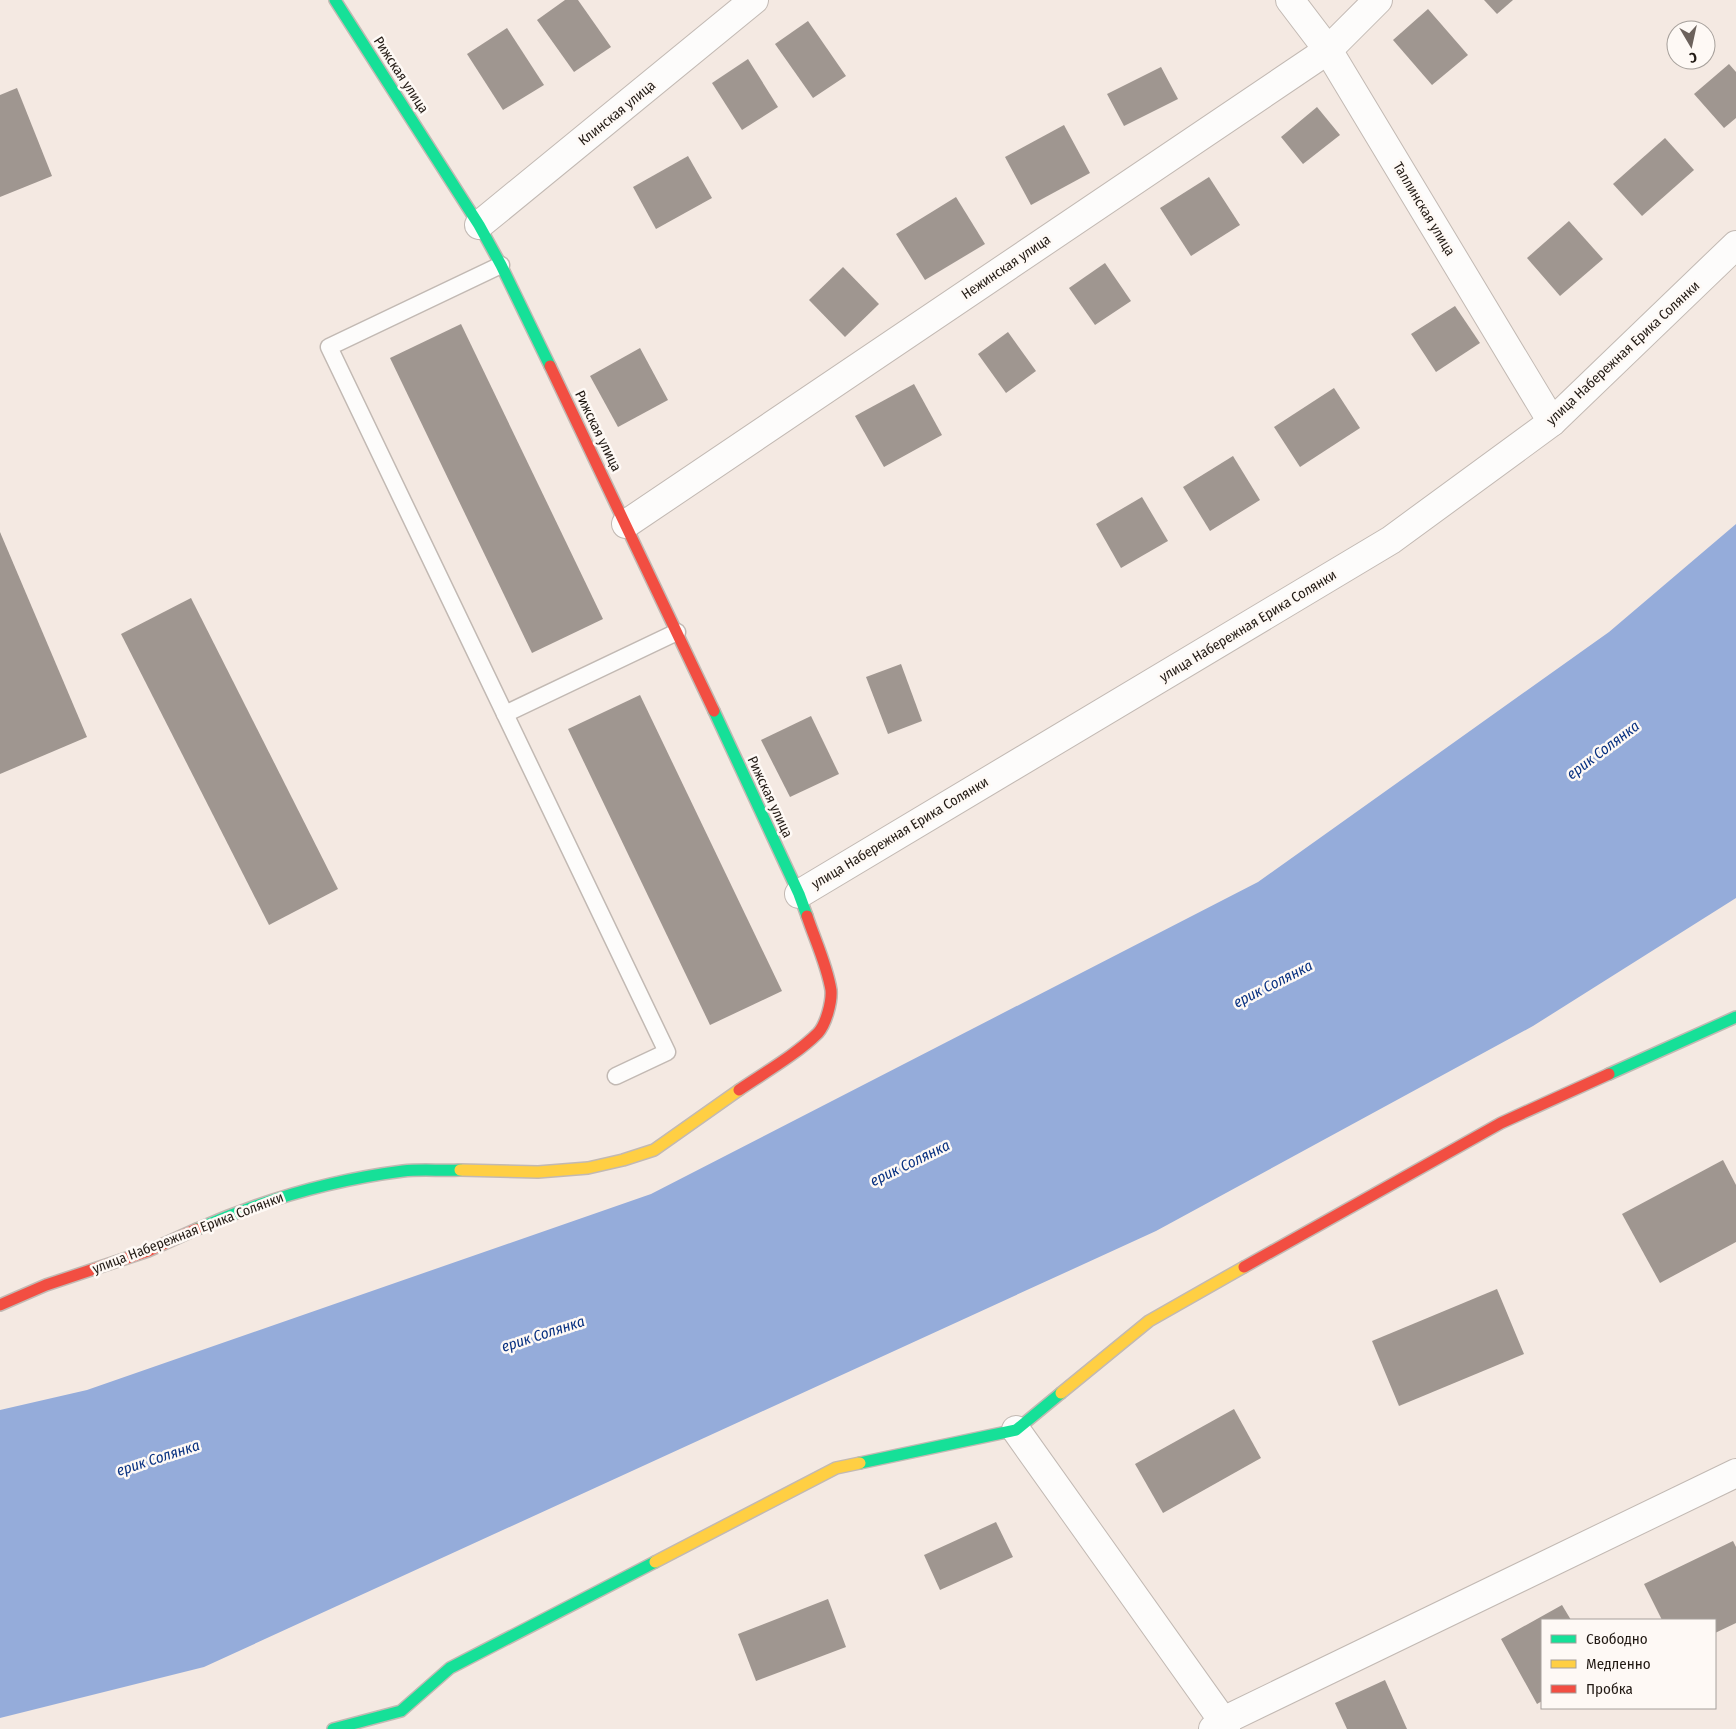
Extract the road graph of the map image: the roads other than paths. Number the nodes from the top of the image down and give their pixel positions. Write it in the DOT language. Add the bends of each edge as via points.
graph roads {
  1 [pos="335,0"];
  2 [pos="754,0"];
  3 [pos="1290,0"];
  4 [pos="1378,0"];
  5 [pos="1328,50"];
  6 [pos="479,225"];
  7 [pos="1736,245"];
  8 [pos="501,265"];
  9 [pos="1552,422"];
  10 [pos="626,524"];
  11 [pos="677,632"];
  12 [pos="505,714"];
  13 [pos="799,894"];
  14 [pos="1736,1017"];
  15 [pos="616,1076"];
  16 [pos="0,1305"];
  17 [pos="1016,1430"];
  18 [pos="1736,1473"];
  19 [pos="402,1720"];
  20 [pos="1221,1726"];
  21 [pos="333,1729"];
  1 -- 6 [label="street, Рижская улица"];
  2 -- 6 [label="street, Клинская улица"];
  3 -- 5 [label="street, Таллинская улица"];
  4 -- 5 [label="street, Нежинская улица"];
  5 -- 9 [label="street, Таллинская улица"];
  5 -- 10 [label="street, Нежинская улица"];
  6 -- 8 [label="street, Рижская улица"];
  7 -- 9 [label="street, улица Набережная Ерика Солянки"];
  8 -- 10 [label="street, Рижская улица"];
  8 -- 12 [label="lane" via="330,347"];
  9 -- 13 [label="street, улица Набережная Ерика Солянки" via="1392,540"];
  10 -- 11 [label="street, Рижская улица"];
  11 -- 12 [label="lane"];
  11 -- 13 [label="street, Рижская улица"];
  12 -- 15 [label="lane" via="667,1052"];
  13 -- 16 [label="street, улица Набережная Ерика Солянки" via="831,992 828,1012 819,1032 654,1150 588,1168 538,1172 404,1171 314,1187 238,1211 148,1251 46,1285"];
  14 -- 17 [label="street" via="1501,1123 1149,1322"];
  17 -- 19 [label="street" via="836,1468 450,1668"];
  17 -- 20 [label="street"];
  18 -- 20 [label="street"];
  19 -- 21 [label="street"];
}
